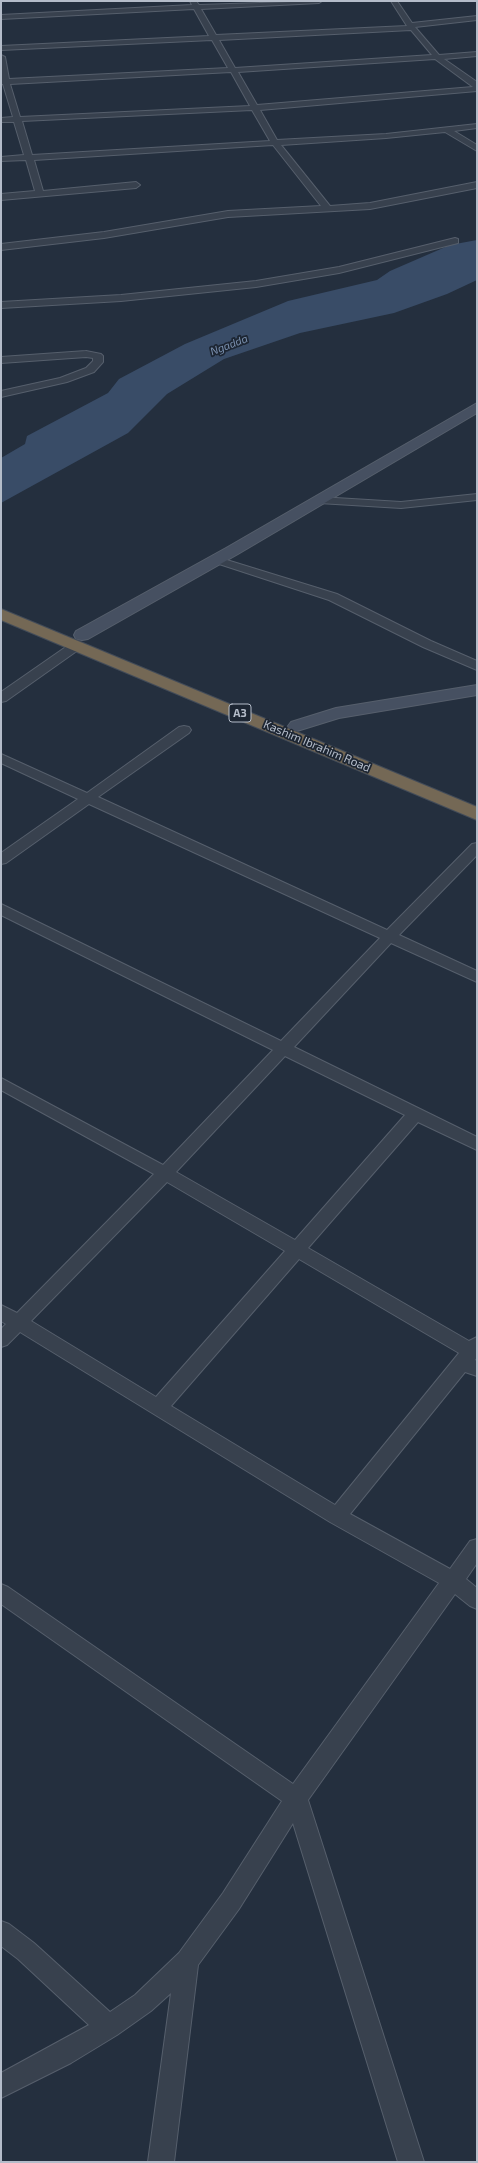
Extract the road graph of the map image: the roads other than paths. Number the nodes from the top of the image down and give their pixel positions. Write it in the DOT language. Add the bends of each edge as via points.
graph roads {
  1 [pos="319,1"];
  2 [pos="394,1"];
  3 [pos="196,4"];
  4 [pos="1,17"];
  5 [pos="477,18"];
  6 [pos="450,20"];
  7 [pos="477,22"];
  8 [pos="411,26"];
  9 [pos="216,39"];
  10 [pos="1,48"];
  11 [pos="477,54"];
  12 [pos="1,57"];
  13 [pos="438,58"];
  14 [pos="234,70"];
  15 [pos="3,82"];
  16 [pos="477,86"];
  17 [pos="477,89"];
  18 [pos="255,108"];
  19 [pos="17,119"];
  20 [pos="1,120"];
  21 [pos="477,126"];
  22 [pos="447,130"];
  23 [pos="275,143"];
  24 [pos="477,150"];
  25 [pos="28,158"];
  26 [pos="1,159"];
  27 [pos="136,185"];
  28 [pos="477,185"];
  29 [pos="40,194"];
  30 [pos="1,197"];
  31 [pos="328,209"];
  32 [pos="455,241"];
  33 [pos="1,247"];
  34 [pos="1,305"];
  35 [pos="1,360"];
  36 [pos="1,394"];
  37 [pos="477,407"];
  38 [pos="477,497"];
  39 [pos="319,500"];
  40 [pos="217,560"];
  41 [pos="1,602"];
  42 [pos="1,614"];
  43 [pos="79,640"];
  44 [pos="477,666"];
  45 [pos="477,690"];
  46 [pos="1,698"];
  47 [pos="297,726"];
  48 [pos="184,730"];
  49 [pos="1,758"];
  50 [pos="89,797"];
  51 [pos="477,800"];
  52 [pos="477,814"];
  53 [pos="477,847"];
  54 [pos="1,860"];
  55 [pos="1,909"];
  56 [pos="389,937"];
  57 [pos="477,977"];
  58 [pos="284,1050"];
  59 [pos="1,1083"];
  60 [pos="416,1114"];
  61 [pos="477,1144"];
  62 [pos="165,1173"];
  63 [pos="297,1250"];
  64 [pos="1,1312"];
  65 [pos="18,1323"];
  66 [pos="1,1340"];
  67 [pos="472,1356"];
  68 [pos="158,1408"];
  69 [pos="337,1516"];
  70 [pos="477,1547"];
  71 [pos="452,1580"];
  72 [pos="1,1593"];
  73 [pos="477,1600"];
  74 [pos="296,1798"];
  75 [pos="1,1932"];
  76 [pos="186,1961"];
  77 [pos="109,2027"];
  78 [pos="1,2086"];
  79 [pos="161,2162"];
  80 [pos="411,2162"];
  1 -- 3 [label="street"];
  2 -- 8 [label="street"];
  3 -- 4 [label="street"];
  3 -- 9 [label="street"];
  5 -- 6 [label="street"];
  6 -- 7 [label="street"];
  6 -- 8 [label="street"];
  8 -- 9 [label="street"];
  8 -- 13 [label="street"];
  9 -- 10 [label="street"];
  9 -- 14 [label="street"];
  11 -- 13 [label="street"];
  12 -- 15 [label="street"];
  13 -- 14 [label="street"];
  13 -- 16 [label="street"];
  14 -- 15 [label="street"];
  14 -- 18 [label="street"];
  15 -- 19 [label="street"];
  17 -- 18 [label="street"];
  18 -- 19 [label="street"];
  18 -- 23 [label="street"];
  19 -- 20 [label="street"];
  19 -- 25 [label="street"];
  21 -- 22 [label="street"];
  22 -- 23 [label="street"];
  22 -- 24 [label="street"];
  23 -- 25 [label="street"];
  23 -- 31 [label="street"];
  25 -- 26 [label="street"];
  25 -- 29 [label="street"];
  27 -- 29 [label="street"];
  28 -- 31 [label="street" via="393,202"];
  29 -- 30 [label="street"];
  31 -- 33 [label="street" via="228,214 104,235"];
  32 -- 34 [label="street" via="339,270 249,285 121,298"];
  35 -- 36 [label="street" via="86,354 98,356 98,362 90,370 63,380"];
  37 -- 39 [label="street"];
  38 -- 39 [label="street" via="401,505"];
  39 -- 40 [label="street"];
  40 -- 43 [label="street"];
  40 -- 44 [label="street" via="333,597"];
  41 -- 43 [label="highway, Kashim Ibrahim Road / A3"];
  42 -- 43 [label="highway, Kashim Ibrahim Road / A3"];
  43 -- 46 [label="street"];
  43 -- 47 [label="highway, Kashim Ibrahim Road / A3"];
  43 -- 52 [label="highway, Kashim Ibrahim Road / A3"];
  45 -- 47 [label="street" via="336,712"];
  47 -- 51 [label="highway, Kashim Ibrahim Road / A3"];
  48 -- 50 [label="street"];
  49 -- 50 [label="street"];
  50 -- 54 [label="street"];
  50 -- 56 [label="street"];
  53 -- 56 [label="street"];
  55 -- 58 [label="street"];
  56 -- 57 [label="street"];
  56 -- 58 [label="street"];
  58 -- 60 [label="street"];
  58 -- 62 [label="street"];
  59 -- 62 [label="street"];
  60 -- 61 [label="street"];
  60 -- 63 [label="street"];
  62 -- 63 [label="street"];
  62 -- 65 [label="street"];
  63 -- 67 [label="street"];
  63 -- 68 [label="street"];
  64 -- 65 [label="street"];
  65 -- 66 [label="street"];
  65 -- 68 [label="street"];
  67 -- 69 [label="street"];
  68 -- 69 [label="street"];
  69 -- 71 [label="street"];
  70 -- 71 [label="street"];
  71 -- 73 [label="street"];
  71 -- 74 [label="street"];
  72 -- 74 [label="street"];
  74 -- 76 [label="street" via="231,1901"];
  74 -- 80 [label="street"];
  75 -- 77 [label="street" via="26,1951"];
  76 -- 77 [label="street" via="143,2003"];
  76 -- 79 [label="street"];
  77 -- 78 [label="street"];
}
